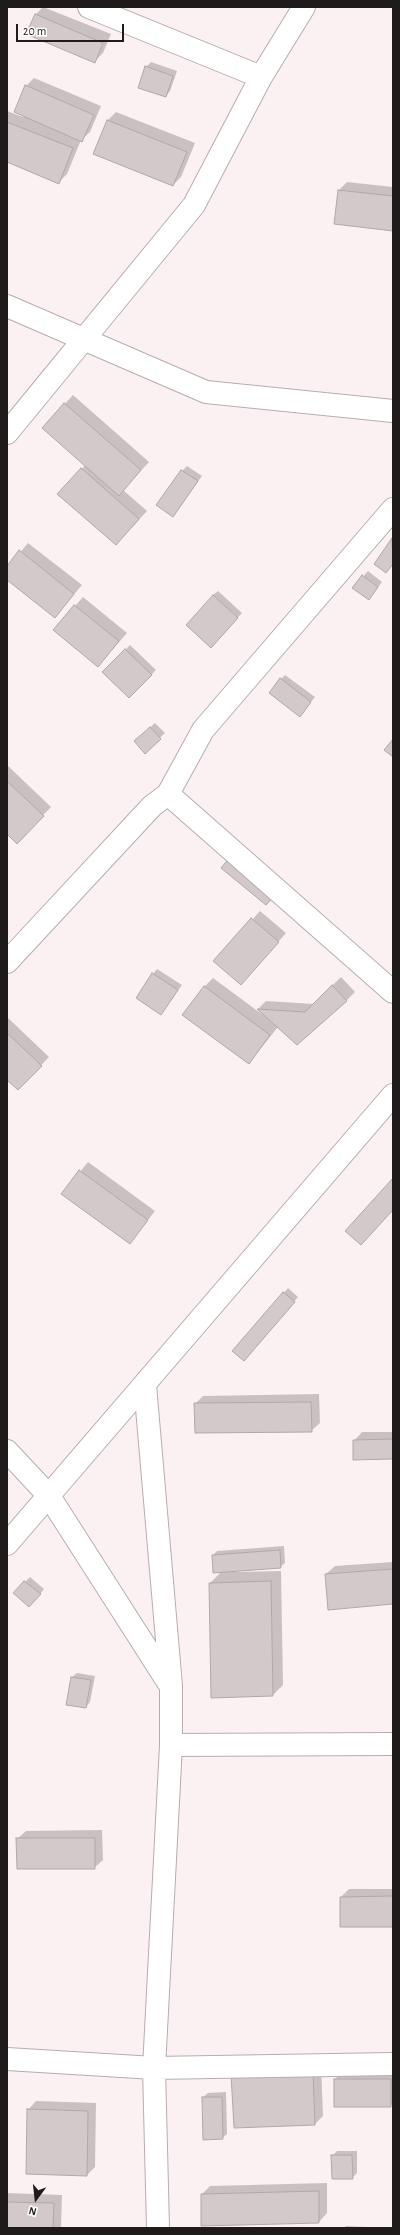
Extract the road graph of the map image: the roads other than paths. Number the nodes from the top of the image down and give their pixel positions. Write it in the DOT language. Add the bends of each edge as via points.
graph roads {
  1 [pos="89,7"];
  2 [pos="304,7"];
  3 [pos="261,78"];
  4 [pos="7,306"];
  5 [pos="82,340"];
  6 [pos="393,411"];
  7 [pos="7,433"];
  8 [pos="393,509"];
  9 [pos="168,794"];
  10 [pos="7,962"];
  11 [pos="393,992"];
  12 [pos="393,1095"];
  13 [pos="145,1385"];
  14 [pos="7,1451"];
  15 [pos="49,1496"];
  16 [pos="7,1544"];
  17 [pos="171,1686"];
  18 [pos="393,1744"];
  19 [pos="171,1745"];
  20 [pos="7,2060"];
  21 [pos="393,2064"];
  22 [pos="154,2068"];
  23 [pos="158,2228"];
  1 -- 3 [label="street"];
  2 -- 3 [label="street"];
  3 -- 5 [label="street" via="194,205"];
  4 -- 5 [label="street"];
  5 -- 6 [label="street" via="206,392"];
  5 -- 7 [label="street"];
  8 -- 9 [label="street" via="203,730"];
  9 -- 10 [label="street" via="152,806"];
  9 -- 11 [label="street"];
  12 -- 13 [label="street"];
  13 -- 15 [label="street"];
  13 -- 17 [label="street"];
  14 -- 15 [label="street"];
  15 -- 16 [label="street"];
  15 -- 17 [label="street"];
  17 -- 19 [label="street"];
  18 -- 19 [label="street"];
  19 -- 22 [label="street"];
  20 -- 22 [label="street"];
  21 -- 22 [label="street"];
  22 -- 23 [label="street"];
}
